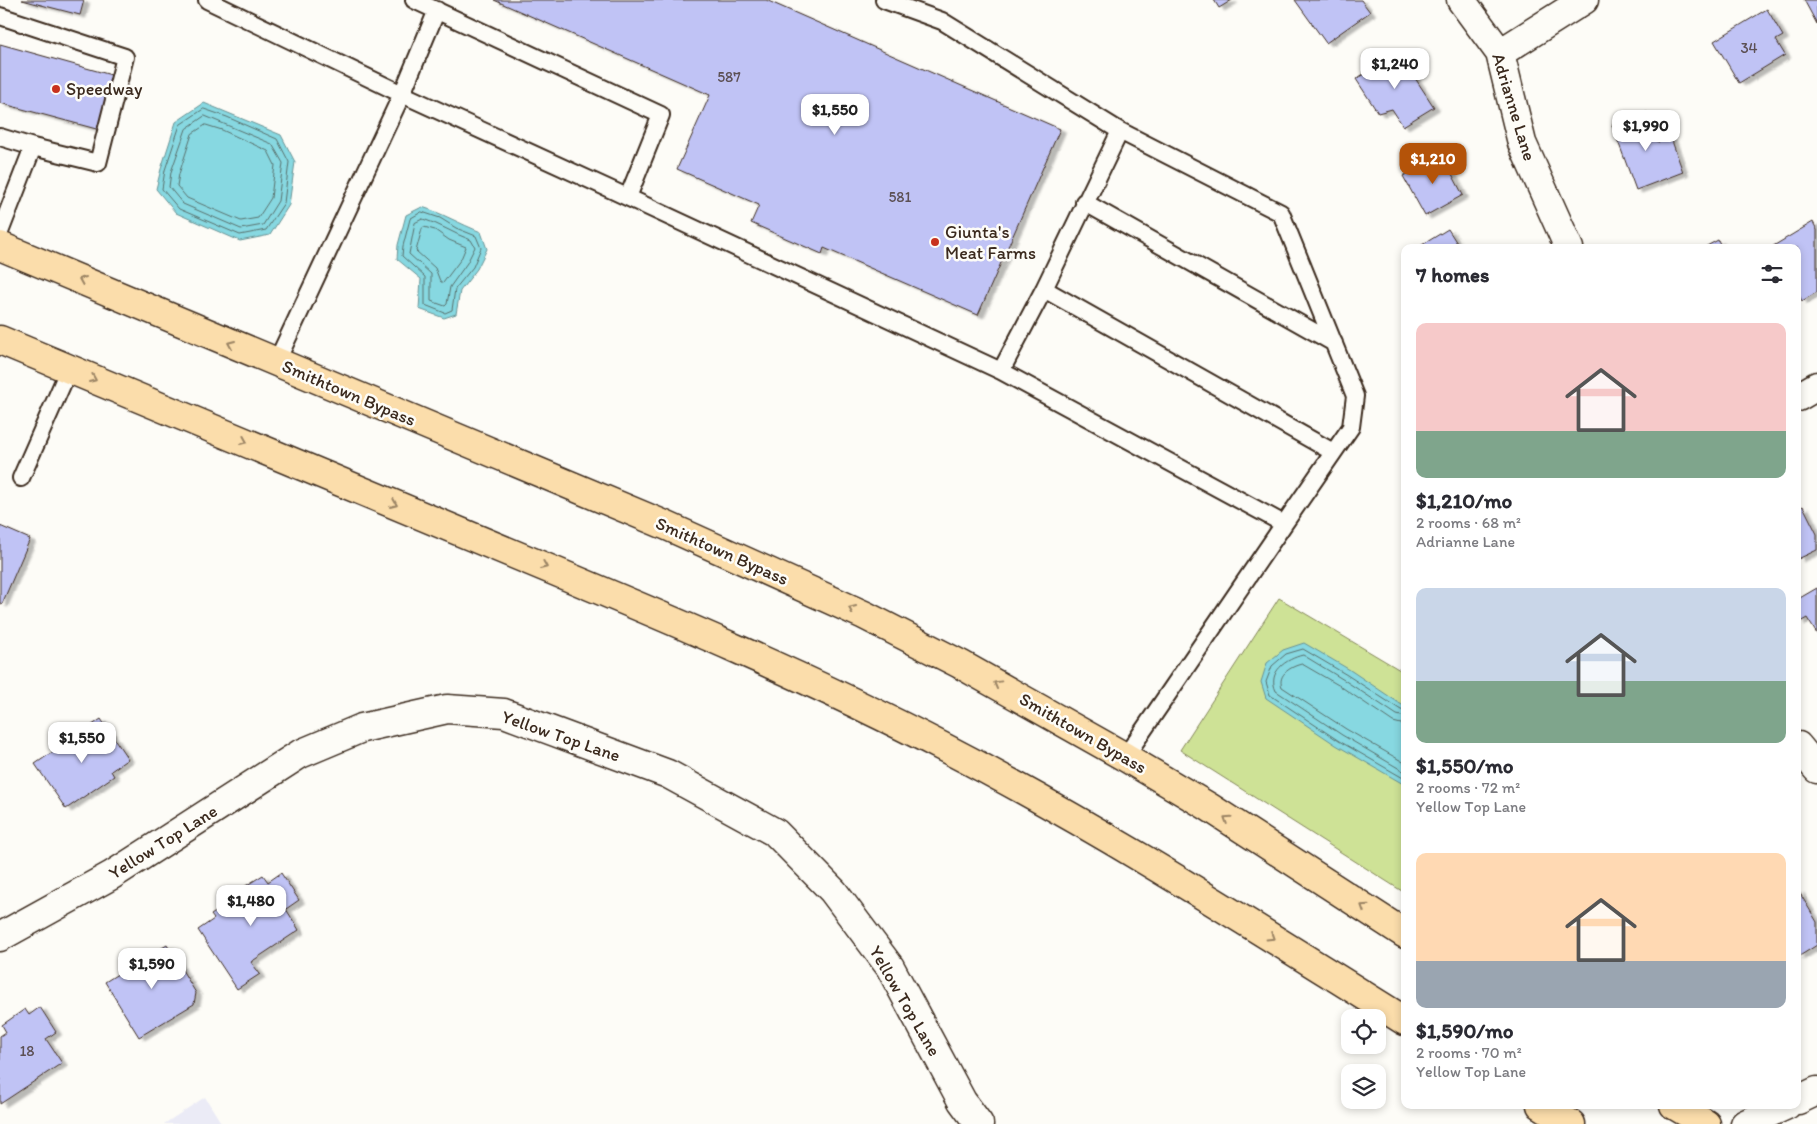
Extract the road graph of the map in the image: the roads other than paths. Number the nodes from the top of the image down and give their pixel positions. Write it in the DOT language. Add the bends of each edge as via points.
graph roads {
  1 [pos="207,0"];
  2 [pos="414,0"];
  3 [pos="884,0"];
  4 [pos="1461,0"];
  5 [pos="1584,0"];
  6 [pos="437,10"];
  7 [pos="0,16"];
  8 [pos="1500,53"];
  9 [pos="402,94"];
  10 [pos="1120,131"];
  11 [pos="0,137"];
  12 [pos="33,147"];
  13 [pos="628,197"];
  14 [pos="1084,202"];
  15 [pos="0,232"];
  16 [pos="1567,244"];
  17 [pos="0,246"];
  18 [pos="1044,289"];
  19 [pos="0,340"];
  20 [pos="1334,343"];
  21 [pos="276,362"];
  22 [pos="69,369"];
  23 [pos="1001,372"];
  24 [pos="1817,386"];
  25 [pos="1801,395"];
  26 [pos="1334,452"];
  27 [pos="22,478"];
  28 [pos="1284,524"];
  29 [pos="1801,750"];
  30 [pos="1125,757"];
  31 [pos="1817,769"];
  32 [pos="1401,931"];
  33 [pos="0,937"];
  34 [pos="1401,1018"];
  35 [pos="1817,1091"];
  36 [pos="1801,1099"];
  37 [pos="1547,1109"];
  38 [pos="1681,1109"];
  39 [pos="1778,1109"];
  40 [pos="972,1122"];
  41 [pos="1571,1124"];
  42 [pos="1706,1124"];
  43 [pos="1745,1124"];
  1 -- 9 [label="lane"];
  2 -- 6 [label="lane"];
  3 -- 10 [label="lane" via="942,22"];
  4 -- 8 [label="street, Adrianne Lane"];
  5 -- 8 [label="street"];
  6 -- 9 [label="lane"];
  6 -- 13 [label="lane" via="661,115"];
  7 -- 12 [label="lane" via="126,57 98,163"];
  8 -- 16 [label="street, Adrianne Lane" via="1522,143"];
  9 -- 13 [label="lane"];
  9 -- 21 [label="lane"];
  10 -- 14 [label="lane"];
  10 -- 20 [label="lane" via="1281,213"];
  11 -- 12 [label="lane"];
  12 -- 15 [label="lane"];
  13 -- 23 [label="lane"];
  14 -- 18 [label="lane"];
  14 -- 20 [label="lane"];
  21 -- 17 [label="highway, Smithtown Bypass, one-way"];
  18 -- 23 [label="lane"];
  18 -- 26 [label="lane"];
  19 -- 22 [label="highway"];
  20 -- 26 [label="lane" via="1355,396 1350,427"];
  30 -- 21 [label="highway, Smithtown Bypass, one-way" via="960,664 864,615 665,524"];
  22 -- 27 [label="lane"];
  22 -- 34 [label="highway, one-way" via="638,606 849,700 1037,797"];
  23 -- 28 [label="lane"];
  24 -- 25 [label="street"];
  26 -- 28 [label="lane"];
  28 -- 30 [label="lane"];
  29 -- 31 [label="street"];
  32 -- 30 [label="highway, Smithtown Bypass, one-way" via="1209,807"];
  33 -- 40 [label="street, Yellow Top Lane" via="112,875 300,754 362,728 447,709 504,713 668,774 776,833 833,891 890,967"];
  35 -- 36 [label="street"];
  37 -- 41 [label="highway"];
  38 -- 42 [label="highway"];
  39 -- 43 [label="street"];
}
